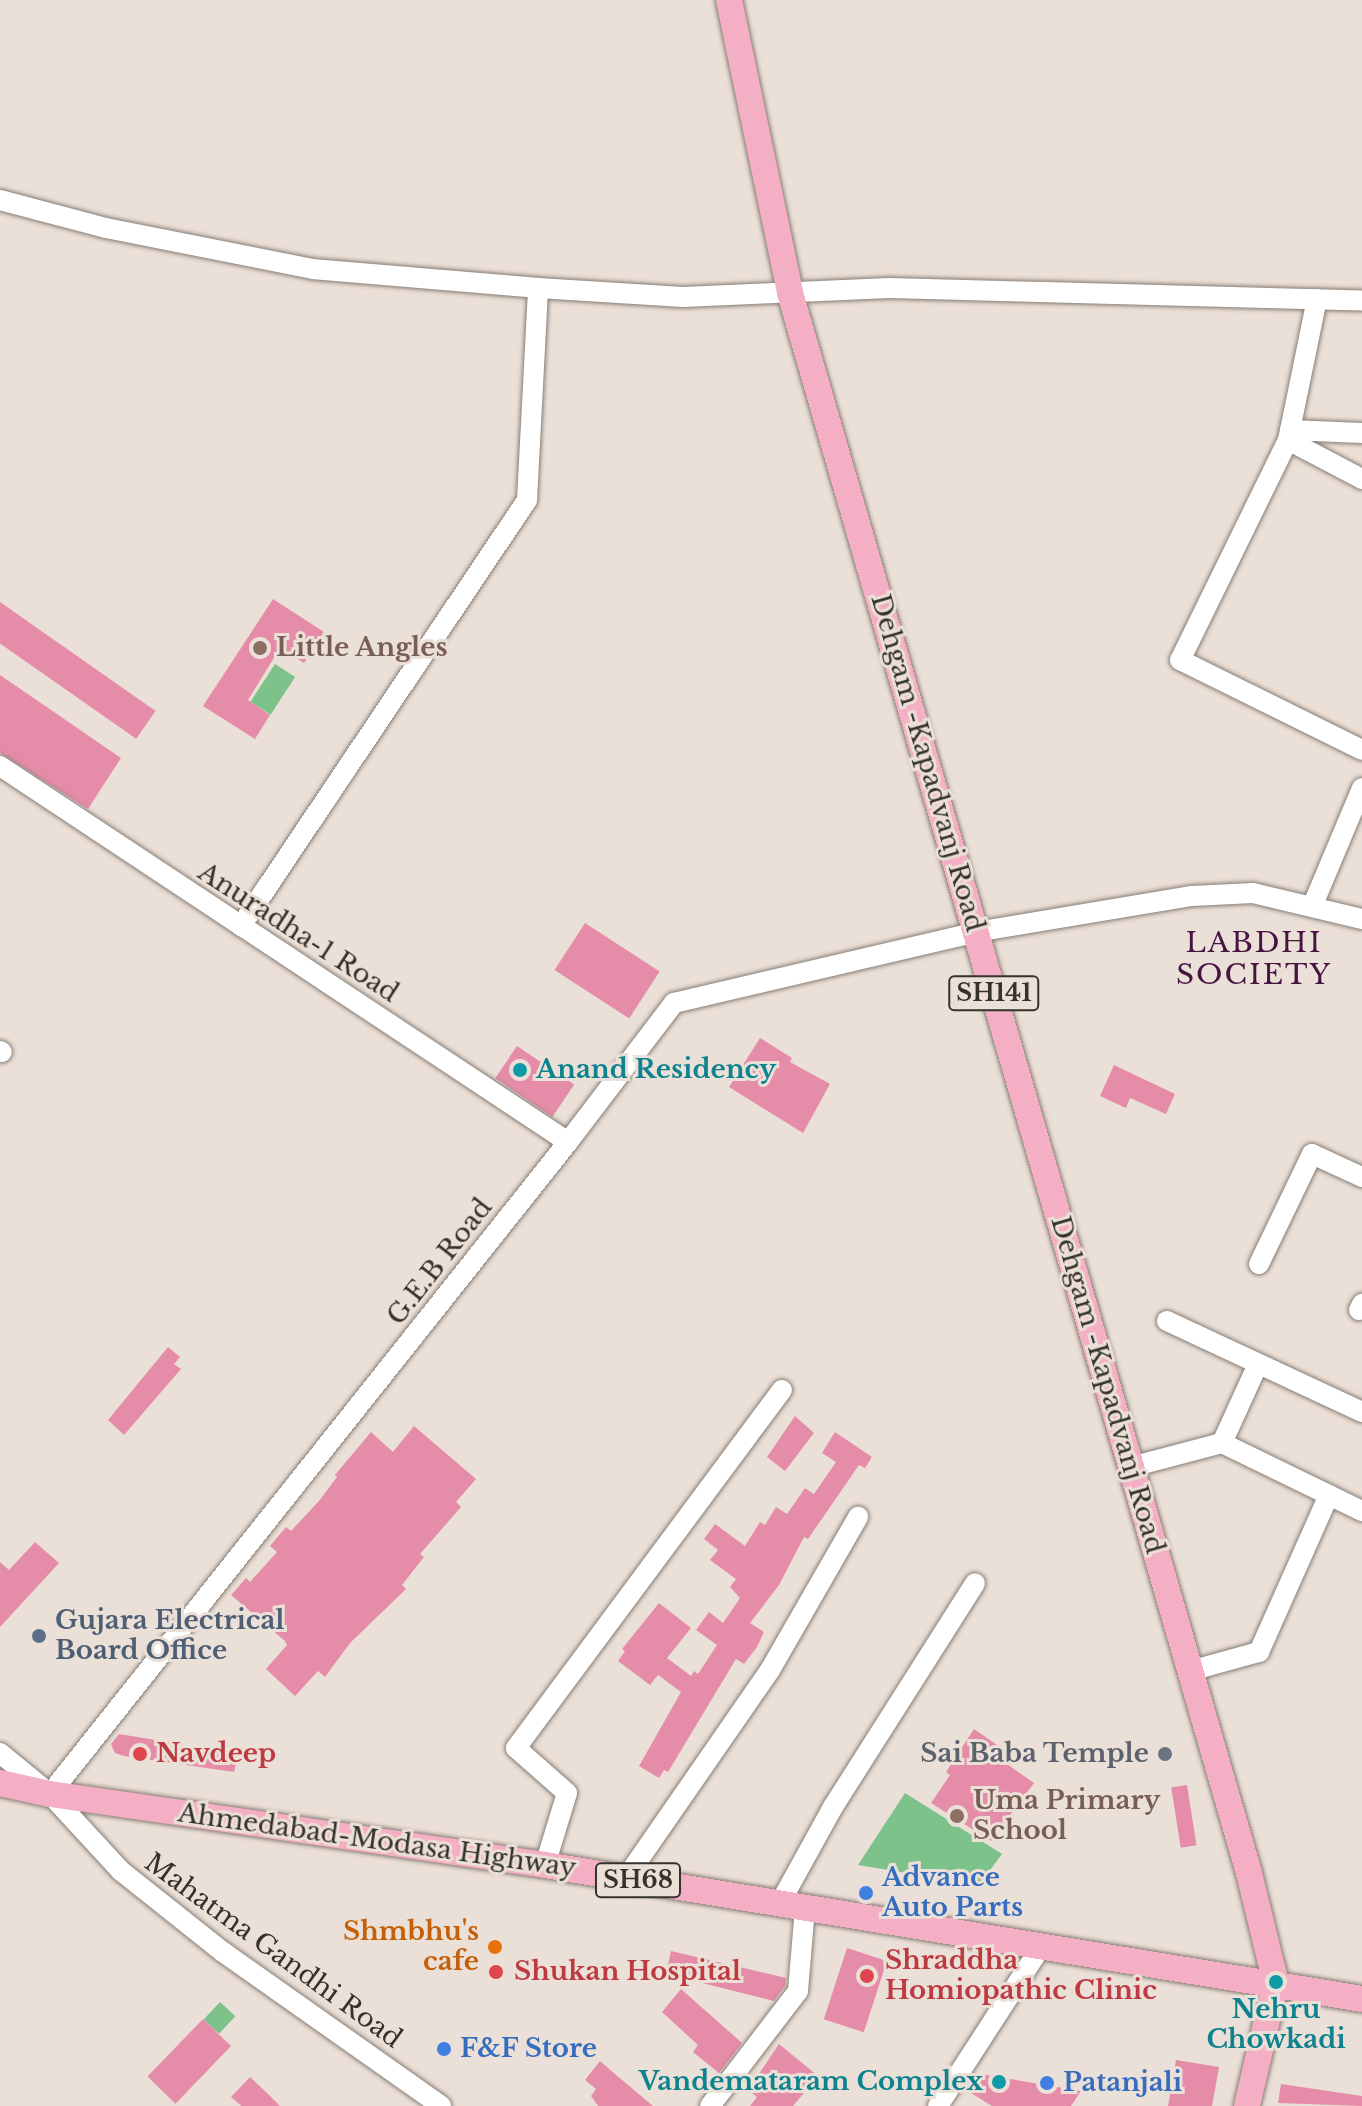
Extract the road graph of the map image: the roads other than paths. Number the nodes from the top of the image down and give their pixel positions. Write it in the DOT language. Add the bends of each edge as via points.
graph roads {
  1 [pos="729,0"];
  2 [pos="0,200"];
  3 [pos="538,288"];
  4 [pos="790,293"];
  5 [pos="1317,299"];
  6 [pos="1362,300"];
  7 [pos="1362,433"];
  8 [pos="1289,435"];
  9 [pos="1362,479"];
  10 [pos="1362,750"];
  11 [pos="0,766"];
  12 [pos="1362,788"];
  13 [pos="1312,907"];
  14 [pos="1362,919"];
  15 [pos="241,926"];
  16 [pos="976,932"];
  17 [pos="568,1142"];
  18 [pos="1362,1177"];
  19 [pos="1259,1264"];
  20 [pos="1167,1321"];
  21 [pos="1258,1364"];
  22 [pos="782,1390"];
  23 [pos="1362,1412"];
  24 [pos="1222,1443"];
  25 [pos="1131,1467"];
  26 [pos="1329,1495"];
  27 [pos="1362,1511"];
  28 [pos="858,1517"];
  29 [pos="975,1583"];
  30 [pos="1190,1671"];
  31 [pos="0,1753"];
  32 [pos="0,1783"];
  33 [pos="50,1794"];
  34 [pos="545,1865"];
  35 [pos="626,1878"];
  36 [pos="793,1905"];
  37 [pos="1042,1945"];
  38 [pos="1274,1975"];
  39 [pos="1362,1981"];
  40 [pos="1362,1999"];
  41 [pos="441,2106"];
  42 [pos="710,2106"];
  43 [pos="938,2106"];
  44 [pos="1247,2106"];
  1 -- 4 [label="main road, Dehgam -Kapadvanj Road / SH141"];
  2 -- 3 [label="street" via="106,228 313,269"];
  3 -- 4 [label="street" via="683,297"];
  3 -- 15 [label="street" via="527,500"];
  4 -- 5 [label="street" via="889,288"];
  4 -- 16 [label="main road, Dehgam -Kapadvanj Road / SH141"];
  5 -- 6 [label="street"];
  5 -- 8 [label="street"];
  7 -- 8 [label="street"];
  8 -- 9 [label="street"];
  8 -- 10 [label="street" via="1180,660"];
  11 -- 15 [label="street, Anuradha-1 Road"];
  12 -- 13 [label="street"];
  13 -- 14 [label="street, G.E.B Road"];
  13 -- 16 [label="street, G.E.B Road" via="1253,893 1192,896"];
  15 -- 17 [label="street, Anuradha-1 Road"];
  16 -- 17 [label="street, G.E.B Road" via="674,1003"];
  16 -- 25 [label="main road, Dehgam -Kapadvanj Road / SH141"];
  17 -- 33 [label="street, G.E.B Road"];
  18 -- 19 [label="street" via="1312,1154"];
  20 -- 21 [label="street"];
  21 -- 23 [label="street"];
  21 -- 24 [label="street"];
  22 -- 34 [label="street" via="516,1748 567,1793"];
  24 -- 25 [label="street"];
  24 -- 26 [label="street"];
  25 -- 30 [label="main road, Dehgam -Kapadvanj Road / SH141"];
  26 -- 27 [label="street"];
  26 -- 30 [label="street" via="1259,1652"];
  28 -- 35 [label="street" via="770,1670"];
  29 -- 36 [label="street" via="833,1807"];
  30 -- 38 [label="main road, Dehgam -Kapadvanj Road / SH141"];
  31 -- 33 [label="street, Mahatma Gandhi Road"];
  32 -- 33 [label="main road, Ahmedabad-Modasa Highway / SH68"];
  33 -- 34 [label="main road, Ahmedabad-Modasa Highway / SH68"];
  33 -- 41 [label="street, Mahatma Gandhi Road" via="121,1871 223,1952"];
  34 -- 35 [label="main road, Ahmedabad-Modasa Highway / SH68"];
  35 -- 36 [label="main road, Ahmedabad-Modasa Highway / SH68"];
  36 -- 37 [label="main road, Ahmedabad-Modasa Highway / SH68"];
  36 -- 42 [label="street" via="798,1991"];
  37 -- 38 [label="main road, Ahmedabad-Modasa Highway / SH68"];
  37 -- 43 [label="street"];
  38 -- 39 [label="main road, SH68"];
  38 -- 40 [label="main road, SH68"];
  38 -- 44 [label="main road"];
}
